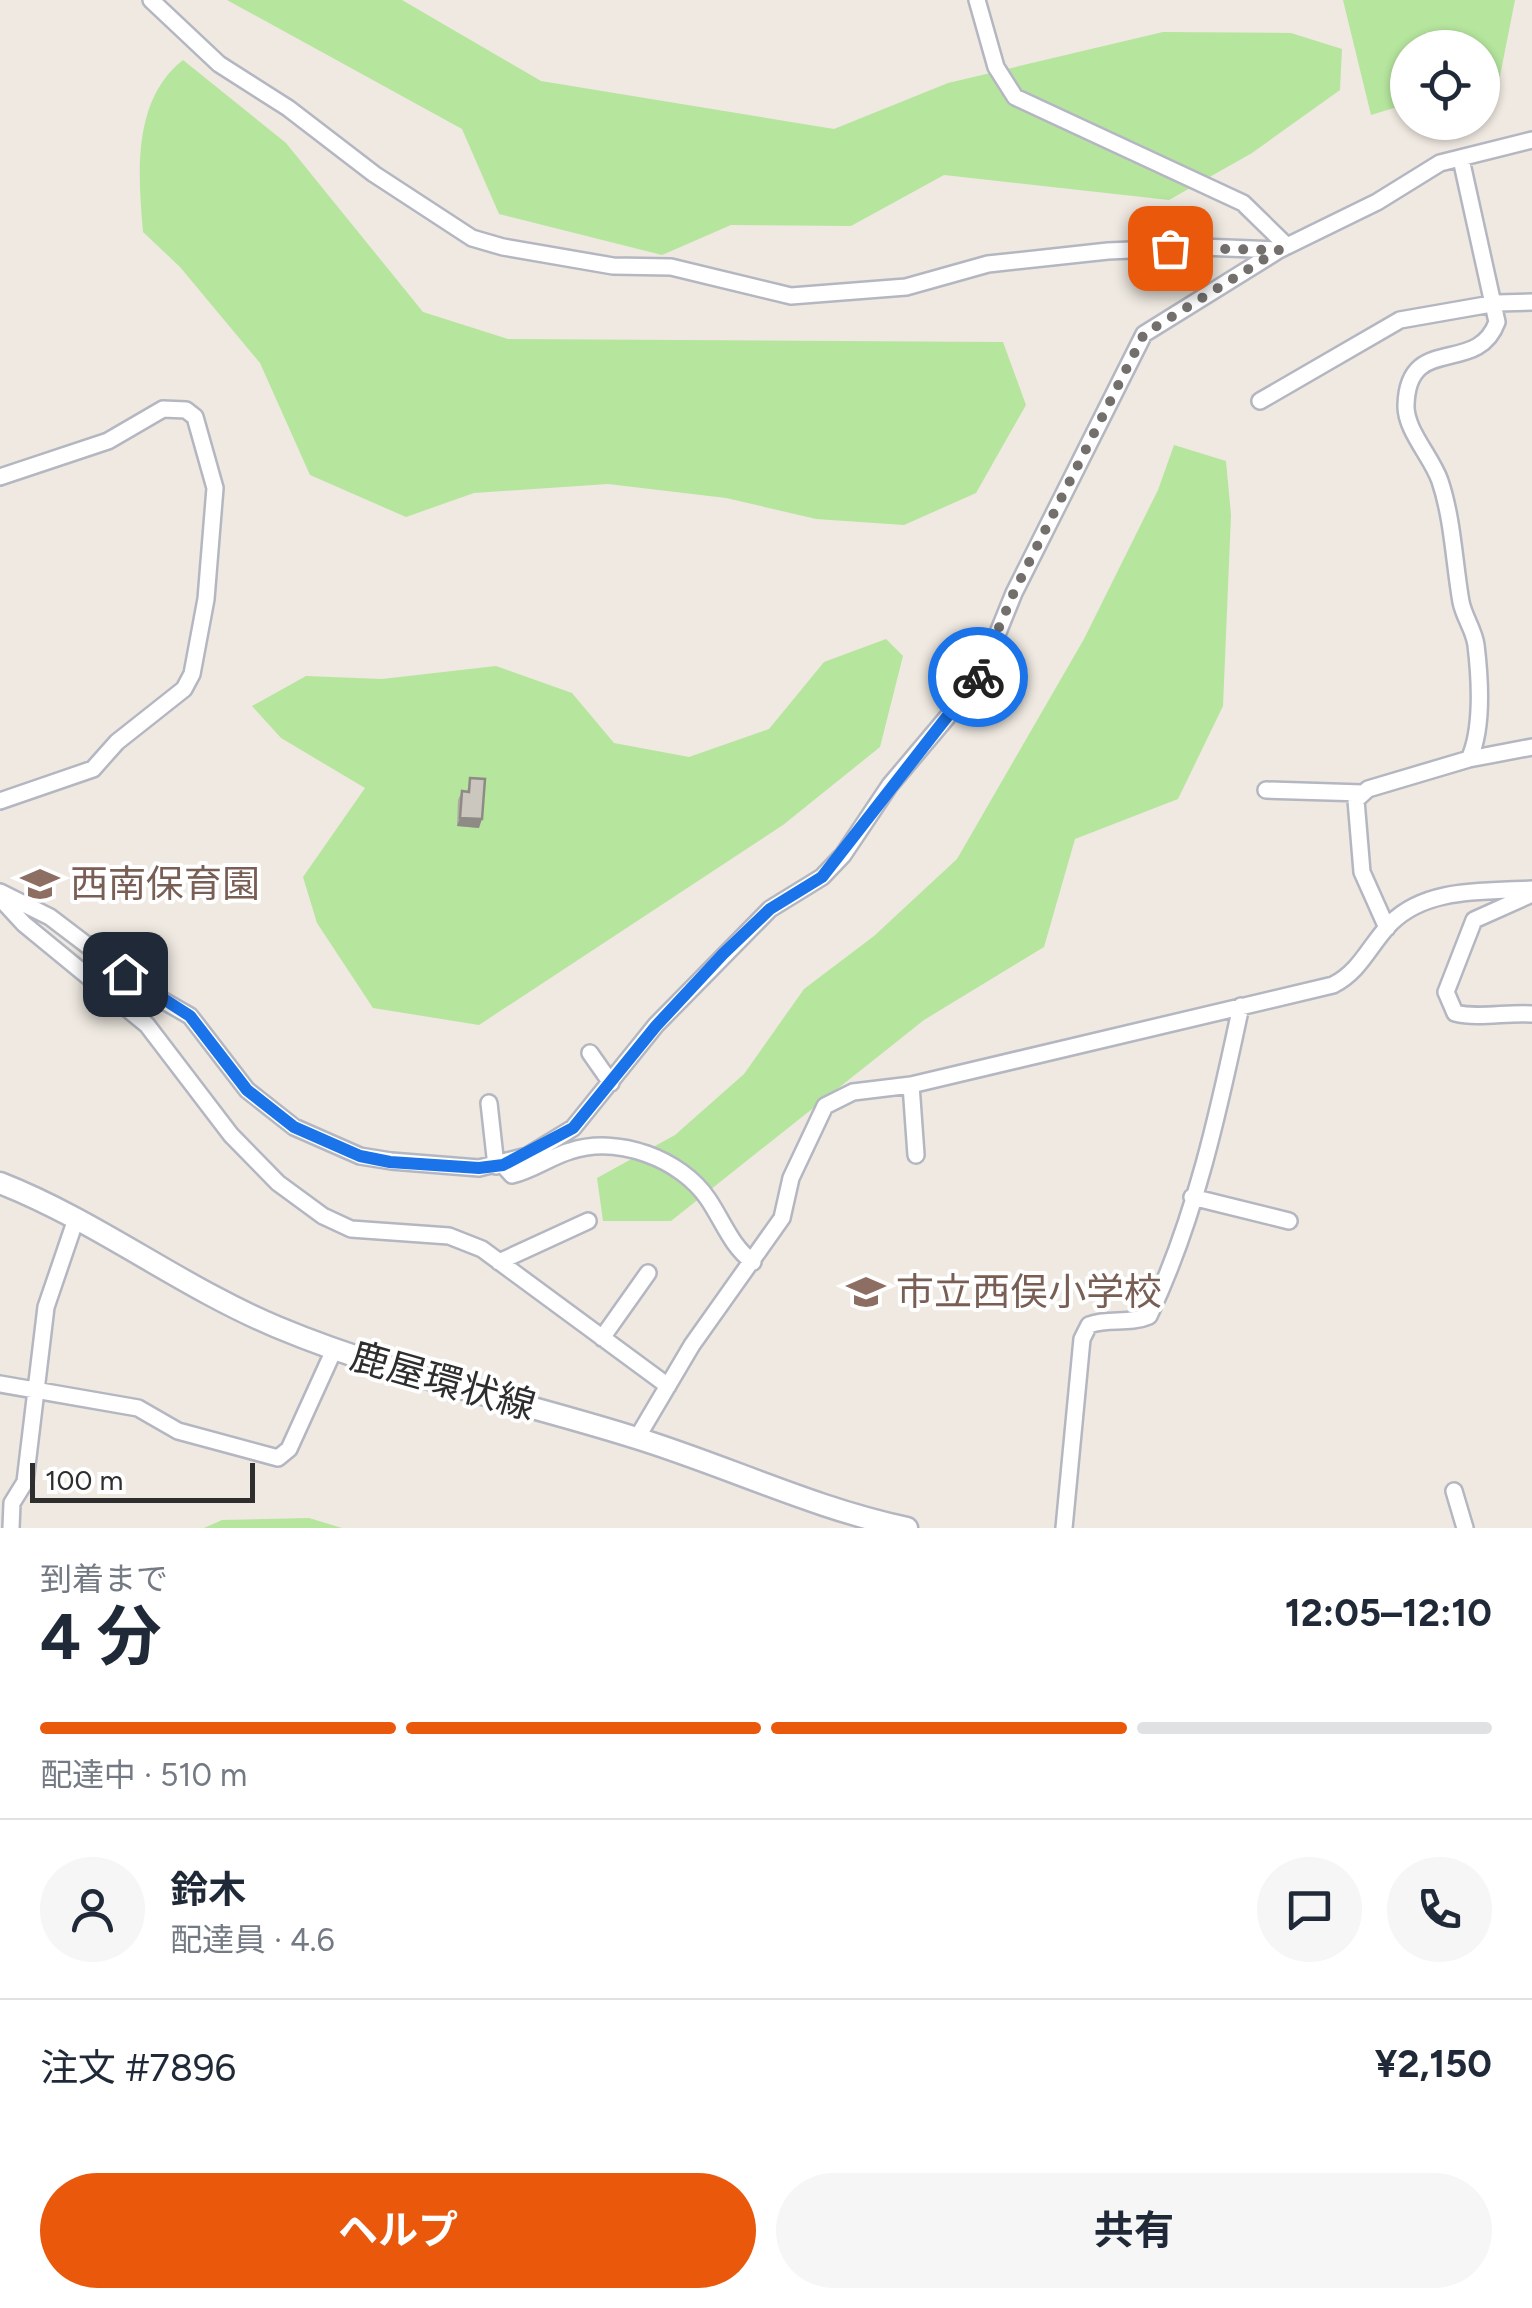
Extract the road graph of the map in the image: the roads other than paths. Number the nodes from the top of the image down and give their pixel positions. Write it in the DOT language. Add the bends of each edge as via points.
graph roads {
  1 [pos="151,0"];
  2 [pos="977,0"];
  3 [pos="1532,140"];
  4 [pos="1462,160"];
  5 [pos="1283,248"];
  6 [pos="1532,302"];
  7 [pos="1496,303"];
  8 [pos="1260,401"];
  9 [pos="0,477"];
  10 [pos="1532,747"];
  11 [pos="1469,759"];
  12 [pos="1266,790"];
  13 [pos="1363,793"];
  14 [pos="0,801"];
  15 [pos="1532,891"];
  16 [pos="0,895"];
  17 [pos="1387,928"];
  18 [pos="1242,1006"];
  19 [pos="1532,1014"];
  20 [pos="590,1054"];
  21 [pos="611,1083"];
  22 [pos="910,1085"];
  23 [pos="489,1103"];
  24 [pos="916,1155"];
  25 [pos="499,1165"];
  26 [pos="0,1183"];
  27 [pos="1192,1197"];
  28 [pos="76,1219"];
  29 [pos="1289,1220"];
  30 [pos="588,1221"];
  31 [pos="500,1262"];
  32 [pos="753,1262"];
  33 [pos="648,1273"];
  34 [pos="602,1338"];
  35 [pos="334,1350"];
  36 [pos="0,1384"];
  37 [pos="668,1386"];
  38 [pos="33,1390"];
  39 [pos="637,1438"];
  40 [pos="1454,1491"];
  41 [pos="0,1495"];
  42 [pos="18,1495"];
  43 [pos="11,1528"];
  44 [pos="907,1528"];
  45 [pos="1064,1528"];
  46 [pos="1464,1528"];
  1 -- 5 [label="street" via="218,64 374,174 472,238 503,247 613,266 671,267 791,296 906,287 988,264 1108,251"];
  2 -- 5 [label="street" via="996,67 1016,97 1242,203"];
  3 -- 4 [label="street"];
  4 -- 5 [label="street" via="1440,163"];
  4 -- 7 [label="street"];
  5 -- 21 [label="street" via="1144,334 966,696 890,785 843,855 723,954"];
  6 -- 7 [label="street"];
  7 -- 8 [label="street" via="1400,320"];
  7 -- 11 [label="street" via="1492,335 1468,354 1420,365 1406,406 1440,478 1462,606 1476,642 1477,743"];
  9 -- 14 [label="street" via="108,441 163,409 186,410 194,416 215,488 198,655 184,689 94,769"];
  10 -- 11 [label="street"];
  11 -- 13 [label="street"];
  12 -- 13 [label="street"];
  13 -- 17 [label="street" via="1355,814 1362,872"];
  15 -- 17 [label="street" via="1454,894 1416,904"];
  15 -- 19 [label="street" via="1474,920 1446,992 1455,1012 1470,1016"];
  16 -- 25 [label="street" via="50,917 190,1016 247,1090 294,1127 390,1162"];
  16 -- 31 [label="street" via="24,924 147,1025 231,1135 278,1183 351,1229 450,1236"];
  17 -- 18 [label="street" via="1348,978"];
  18 -- 22 [label="street"];
  18 -- 27 [label="street"];
  20 -- 21 [label="street"];
  21 -- 25 [label="street" via="573,1128"];
  22 -- 24 [label="street"];
  22 -- 32 [label="street" via="853,1092 825,1106 792,1178 782,1218"];
  23 -- 25 [label="street"];
  25 -- 32 [label="street" via="512,1175 571,1150 638,1151 693,1180 739,1252"];
  26 -- 28 [label="main road, 鹿屋環状線"];
  27 -- 29 [label="street"];
  27 -- 45 [label="street" via="1149,1316 1102,1320 1088,1325 1082,1339"];
  28 -- 35 [label="main road, 鹿屋環状線" via="273,1326"];
  28 -- 38 [label="street" via="46,1307"];
  30 -- 31 [label="street"];
  31 -- 34 [label="street"];
  32 -- 37 [label="street"];
  33 -- 34 [label="street"];
  34 -- 37 [label="street"];
  35 -- 38 [label="street" via="289,1449 278,1458 178,1431 138,1408"];
  35 -- 39 [label="main road, 鹿屋環状線"];
  36 -- 38 [label="street"];
  37 -- 39 [label="street"];
  38 -- 42 [label="street" via="25,1482"];
  39 -- 44 [label="main road, 鹿屋環状線" via="771,1488"];
  40 -- 46 [label="street"];
  41 -- 42 [label="street"];
  42 -- 43 [label="street"];
}
